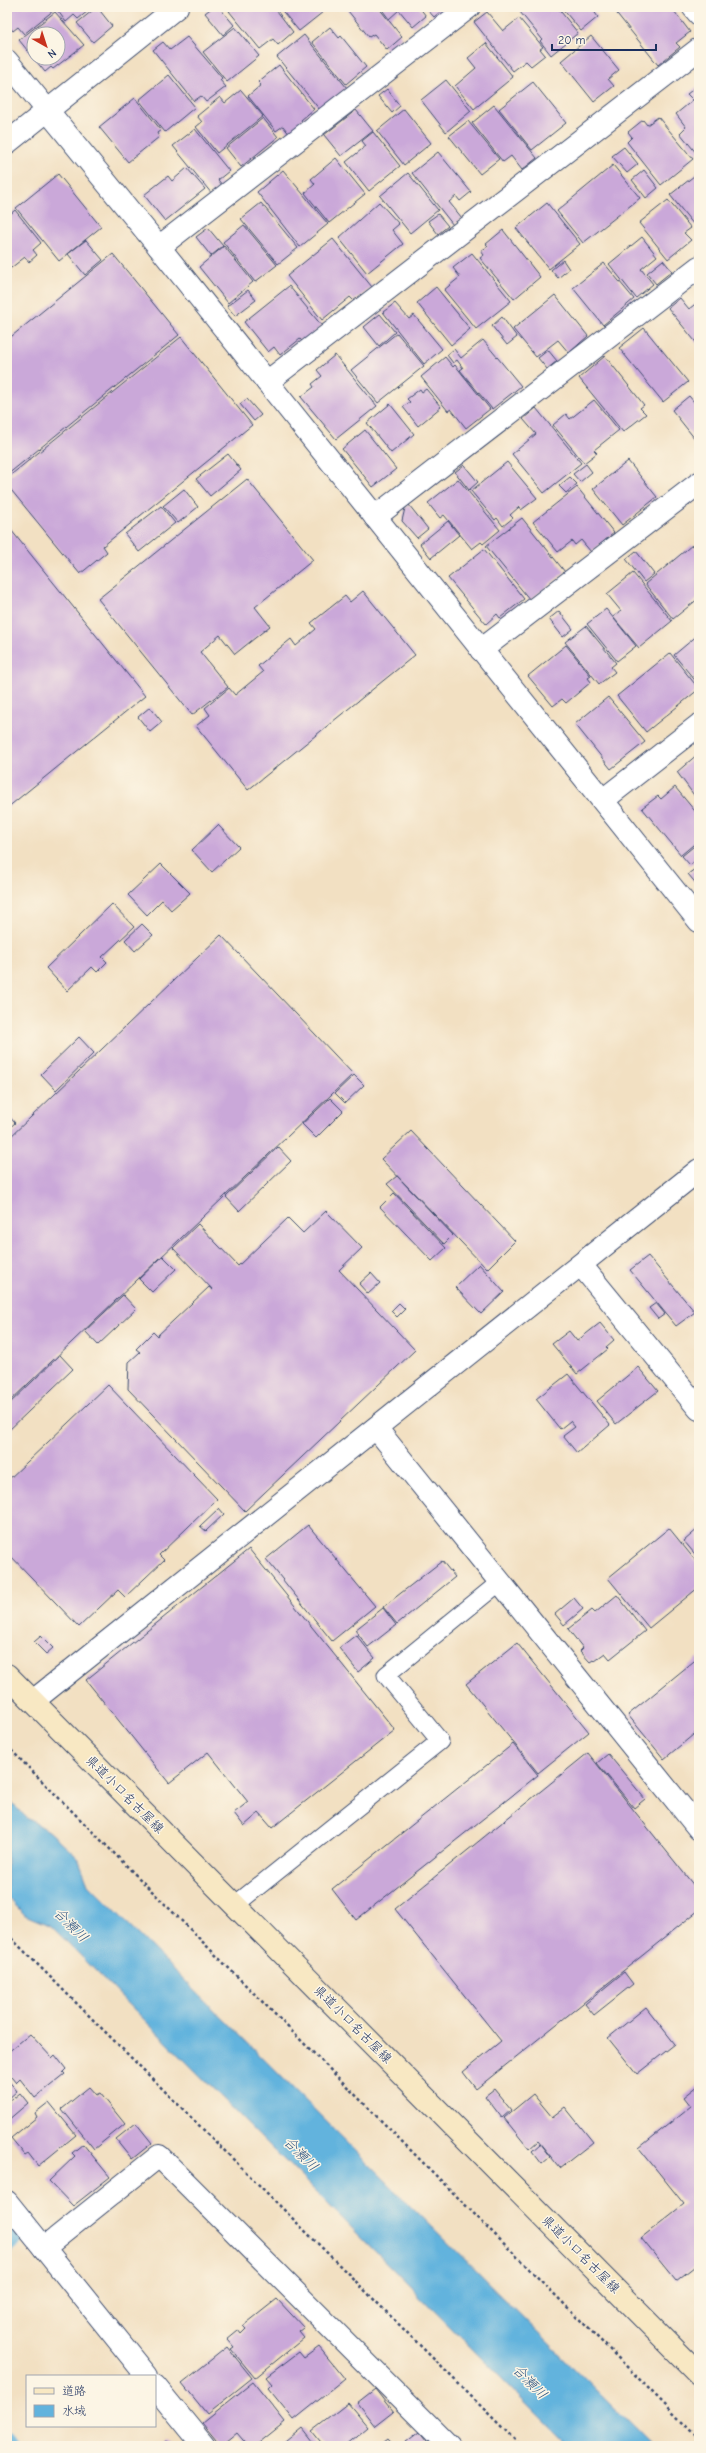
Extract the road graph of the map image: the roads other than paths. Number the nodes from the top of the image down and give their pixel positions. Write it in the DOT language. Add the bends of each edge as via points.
graph roads {
  1 [pos="177,7"];
  2 [pos="469,7"];
  3 [pos="693,7"];
  4 [pos="699,14"];
  5 [pos="699,49"];
  6 [pos="7,61"];
  7 [pos="47,111"];
  8 [pos="7,143"];
  9 [pos="160,247"];
  10 [pos="699,267"];
  11 [pos="268,382"];
  12 [pos="699,483"];
  13 [pos="375,517"];
  14 [pos="481,650"];
  15 [pos="699,725"];
  16 [pos="603,800"];
  17 [pos="699,921"];
  18 [pos="699,1170"];
  19 [pos="581,1264"];
  20 [pos="699,1409"];
  21 [pos="376,1428"];
  22 [pos="500,1582"];
  23 [pos="7,1675"];
  24 [pos="33,1701"];
  25 [pos="699,1829"];
  26 [pos="235,1905"];
  27 [pos="7,2202"];
  28 [pos="44,2248"];
  29 [pos="699,2374"];
  30 [pos="146,2375"];
  31 [pos="156,2387"];
  32 [pos="204,2446"];
  33 [pos="449,2446"];
  1 -- 7 [label="street"];
  2 -- 9 [label="street"];
  3 -- 4 [label="street"];
  5 -- 11 [label="street"];
  6 -- 7 [label="street"];
  7 -- 8 [label="street"];
  7 -- 9 [label="street"];
  9 -- 11 [label="street"];
  10 -- 13 [label="street"];
  11 -- 13 [label="street"];
  12 -- 14 [label="street"];
  13 -- 14 [label="street"];
  14 -- 16 [label="street"];
  15 -- 16 [label="street"];
  16 -- 17 [label="street"];
  18 -- 19 [label="street"];
  19 -- 20 [label="street"];
  19 -- 21 [label="street"];
  21 -- 22 [label="street"];
  21 -- 24 [label="street"];
  22 -- 25 [label="street"];
  22 -- 26 [label="lane" via="386,1674 440,1741"];
  23 -- 24 [label="main road, 県道小口名古屋線"];
  24 -- 26 [label="main road, 県道小口名古屋線"];
  26 -- 29 [label="main road, 県道小口名古屋線"];
  27 -- 28 [label="street"];
  28 -- 30 [label="street"];
  28 -- 33 [label="street" via="159,2156"];
  31 -- 32 [label="street"];
}
